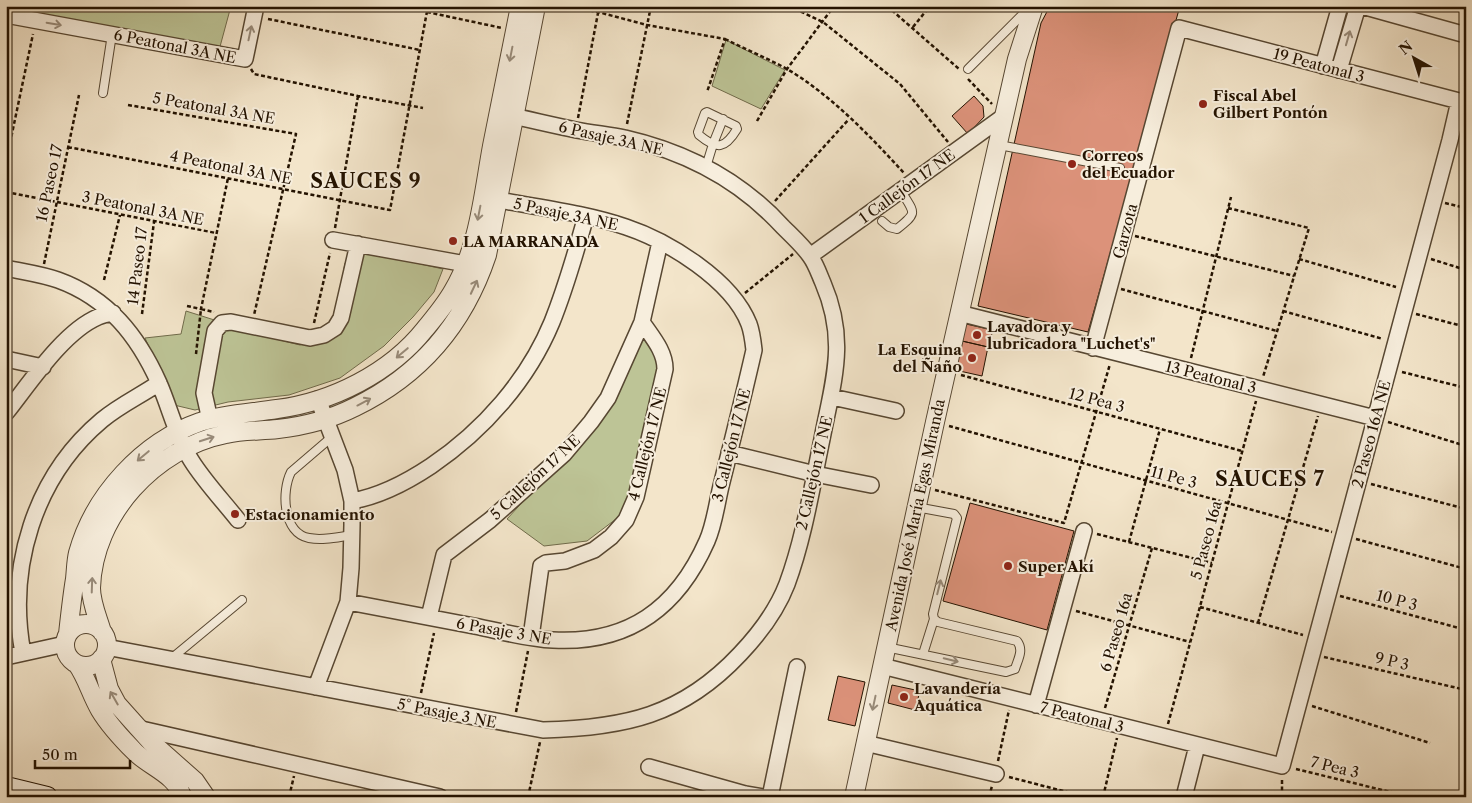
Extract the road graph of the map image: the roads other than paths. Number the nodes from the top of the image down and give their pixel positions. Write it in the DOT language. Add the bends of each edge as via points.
graph roads {
  1 [pos="520,6"];
  2 [pos="536,6"];
  3 [pos="1340,6"];
  4 [pos="1358,6"];
  5 [pos="1362,6"];
  6 [pos="1026,9"];
  7 [pos="255,11"];
  8 [pos="6,15"];
  9 [pos="1179,28"];
  10 [pos="112,34"];
  11 [pos="1466,35"];
  12 [pos="1323,66"];
  13 [pos="968,69"];
  14 [pos="1339,70"];
  15 [pos="103,94"];
  16 [pos="1459,101"];
  17 [pos="507,115"];
  18 [pos="1004,116"];
  19 [pos="724,119"];
  20 [pos="713,144"];
  21 [pos="999,145"];
  22 [pos="706,167"];
  23 [pos="1120,168"];
  24 [pos="907,186"];
  25 [pos="499,200"];
  26 [pos="586,216"];
  27 [pos="882,221"];
  28 [pos="333,240"];
  29 [pos="660,242"];
  30 [pos="358,244"];
  31 [pos="806,251"];
  32 [pos="466,264"];
  33 [pos="6,268"];
  34 [pos="832,308"];
  35 [pos="113,313"];
  36 [pos="959,314"];
  37 [pos="642,322"];
  38 [pos="1094,348"];
  39 [pos="754,350"];
  40 [pos="6,359"];
  41 [pos="43,367"];
  42 [pos="159,383"];
  43 [pos="832,397"];
  44 [pos="318,399"];
  45 [pos="896,411"];
  46 [pos="6,413"];
  47 [pos="1375,418"];
  48 [pos="326,419"];
  49 [pos="210,420"];
  50 [pos="177,432"];
  51 [pos="333,436"];
  52 [pos="185,448"];
  53 [pos="729,453"];
  54 [pos="815,474"];
  55 [pos="871,485"];
  56 [pos="352,501"];
  57 [pos="916,507"];
  58 [pos="238,520"];
  59 [pos="1084,531"];
  60 [pos="352,535"];
  61 [pos="708,540"];
  62 [pos="242,600"];
  63 [pos="348,602"];
  64 [pos="433,618"];
  65 [pos="934,619"];
  66 [pos="760,630"];
  67 [pos="531,637"];
  68 [pos="66,639"];
  69 [pos="103,646"];
  70 [pos="886,647"];
  71 [pos="23,653"];
  72 [pos="923,654"];
  73 [pos="6,657"];
  74 [pos="172,658"];
  75 [pos="77,664"];
  76 [pos="797,666"];
  77 [pos="882,666"];
  78 [pos="316,687"];
  79 [pos="1036,705"];
  80 [pos="137,728"];
  81 [pos="866,743"];
  82 [pos="1197,746"];
  83 [pos="1282,766"];
  84 [pos="649,767"];
  85 [pos="996,774"];
  86 [pos="182,785"];
  87 [pos="6,788"];
  88 [pos="47,797"];
  89 [pos="206,797"];
  90 [pos="440,797"];
  91 [pos="763,797"];
  92 [pos="770,797"];
  93 [pos="854,797"];
  94 [pos="1184,797"];
  1 -- 17 [label="street, one-way"];
  2 -- 17 [label="street"];
  3 -- 12 [label="street"];
  14 -- 4 [label="street, one-way"];
  5 -- 11 [label="street"];
  6 -- 13 [label="lane"];
  6 -- 18 [label="street, Avenida José María Egas Miranda"];
  10 -- 7 [label="street, 6 Peatonal 3A NE, one-way" via="245,59"];
  8 -- 10 [label="street, 6 Peatonal 3A NE, one-way"];
  9 -- 12 [label="street, 19 Peatonal 3"];
  9 -- 38 [label="street, Garzota" via="1148,174 1124,233"];
  10 -- 15 [label="lane"];
  12 -- 14 [label="street, 19 Peatonal 3"];
  14 -- 16 [label="street, 19 Peatonal 3"];
  16 -- 47 [label="street, 2 Paseo 16A NE"];
  17 -- 22 [label="street, 6 Pasaje 3A NE" via="624,138"];
  17 -- 25 [label="street"];
  17 -- 32 [label="street, one-way" via="489,143 477,228"];
  18 -- 21 [label="street, Avenida José María Egas Miranda"];
  18 -- 24 [label="street, 1 Callejón 17 NE"];
  19 -- 20 [label="lane"];
  19 -- 20 [label="lane" via="737,129 729,142"];
  19 -- 20 [label="lane" via="705,113 698,134"];
  20 -- 22 [label="lane"];
  21 -- 23 [label="lane"];
  21 -- 36 [label="street, Avenida José María Egas Miranda"];
  22 -- 31 [label="street, 6 Pasaje 3A NE" via="768,210"];
  24 -- 27 [label="lane" via="913,214 896,229"];
  24 -- 31 [label="street, 1 Callejón 17 NE"];
  25 -- 26 [label="street, 5 Pasaje 3A NE"];
  48 -- 25 [label="street, one-way" via="377,396 396,383 418,365 449,331 482,271"];
  26 -- 29 [label="street, 5 Pasaje 3A NE" via="626,227"];
  26 -- 56 [label="street" via="571,271 551,324 532,362 491,415 447,456 423,472 387,491"];
  28 -- 30 [label="street"];
  29 -- 37 [label="street, 5 Callejón 17 NE"];
  29 -- 39 [label="street, 5 Pasaje 3A NE" via="701,268 736,301 749,323"];
  30 -- 32 [label="street"];
  30 -- 49 [label="street" via="341,318 335,328 324,335 310,338 230,322 222,323 215,331 204,393"];
  31 -- 34 [label="street, 6 Pasaje 3A NE"];
  32 -- 44 [label="street, one-way" via="441,310 407,349 361,382"];
  33 -- 35 [label="street" via="42,275 78,289"];
  34 -- 43 [label="street, 2 Callejón 17 NE" via="838,345"];
  35 -- 41 [label="street" via="98,317 74,333"];
  35 -- 42 [label="street" via="126,327"];
  36 -- 38 [label="street, 13 Peatonal 3"];
  36 -- 57 [label="street, Avenida José María Egas Miranda"];
  37 -- 64 [label="street, 5 Callejón 17 NE" via="610,394 571,446 490,520 443,556"];
  37 -- 67 [label="street, 4 Callejón 17 NE" via="661,350 665,369 634,503 623,524 599,547 565,561 540,566"];
  38 -- 47 [label="street, 13 Peatonal 3"];
  39 -- 53 [label="street, 3 Callejón 17 NE"];
  40 -- 41 [label="street"];
  41 -- 46 [label="street"];
  42 -- 50 [label="street"];
  42 -- 71 [label="street" via="100,421 68,455 44,494 27,538 19,584"];
  43 -- 45 [label="street"];
  43 -- 54 [label="street, 2 Callejón 17 NE"];
  44 -- 48 [label="street"];
  44 -- 49 [label="street"];
  47 -- 83 [label="street, 2 Paseo 16A NE"];
  48 -- 51 [label="street"];
  52 -- 48 [label="street, one-way" via="225,434 295,427"];
  49 -- 50 [label="street"];
  50 -- 52 [label="street"];
  50 -- 68 [label="street, one-way" via="138,460 97,508 77,556"];
  51 -- 56 [label="street"];
  51 -- 60 [label="lane" via="291,472 286,480 286,508 288,518 300,534 308,538"];
  52 -- 58 [label="street"];
  69 -- 52 [label="street, one-way" via="91,590 104,532 130,491"];
  53 -- 54 [label="street"];
  53 -- 61 [label="street, 3 Callejón 17 NE"];
  54 -- 55 [label="street"];
  54 -- 66 [label="street, 2 Callejón 17 NE" via="787,584"];
  56 -- 60 [label="street"];
  65 -- 57 [label="lane, one-way" via="956,518 954,514"];
  57 -- 70 [label="street, Avenida José María Egas Miranda"];
  59 -- 79 [label="street"];
  60 -- 63 [label="street"];
  61 -- 67 [label="street, 6 Pasaje 3 NE" via="680,588 649,617 622,631 596,637 551,640"];
  62 -- 74 [label="lane"];
  63 -- 64 [label="street, 6 Pasaje 3 NE"];
  63 -- 78 [label="street"];
  64 -- 67 [label="street, 6 Pasaje 3 NE"];
  65 -- 72 [label="lane"];
  72 -- 65 [label="lane, one-way" via="1006,672 1015,669 1017,663 1021,650 1017,641"];
  66 -- 78 [label="street, 5° Pasaje 3 NE" via="741,654 700,690 676,705 611,725 543,730"];
  68 -- 69 [label="street" via="72,630 84,625 97,628"];
  68 -- 71 [label="street"];
  68 -- 75 [label="street" via="67,656"];
  69 -- 74 [label="street, 5° Pasaje 3 NE"];
  69 -- 75 [label="street" via="90,666"];
  80 -- 69 [label="street, one-way" via="108,688"];
  70 -- 72 [label="lane"];
  70 -- 77 [label="street, Avenida José María Egas Miranda"];
  71 -- 73 [label="street"];
  74 -- 78 [label="street, 5° Pasaje 3 NE"];
  75 -- 86 [label="street" via="114,730 147,763"];
  76 -- 92 [label="street"];
  77 -- 79 [label="street, 7 Peatonal 3"];
  77 -- 81 [label="street, Avenida José María Egas Miranda, one-way"];
  79 -- 82 [label="street, 7 Peatonal 3"];
  80 -- 86 [label="street"];
  80 -- 90 [label="street"];
  81 -- 85 [label="street"];
  81 -- 93 [label="street, Avenida José María Egas Miranda"];
  82 -- 83 [label="street, 7 Peatonal 3"];
  82 -- 94 [label="street"];
  84 -- 91 [label="street"];
  86 -- 89 [label="street"];
  87 -- 88 [label="main road"];
}
